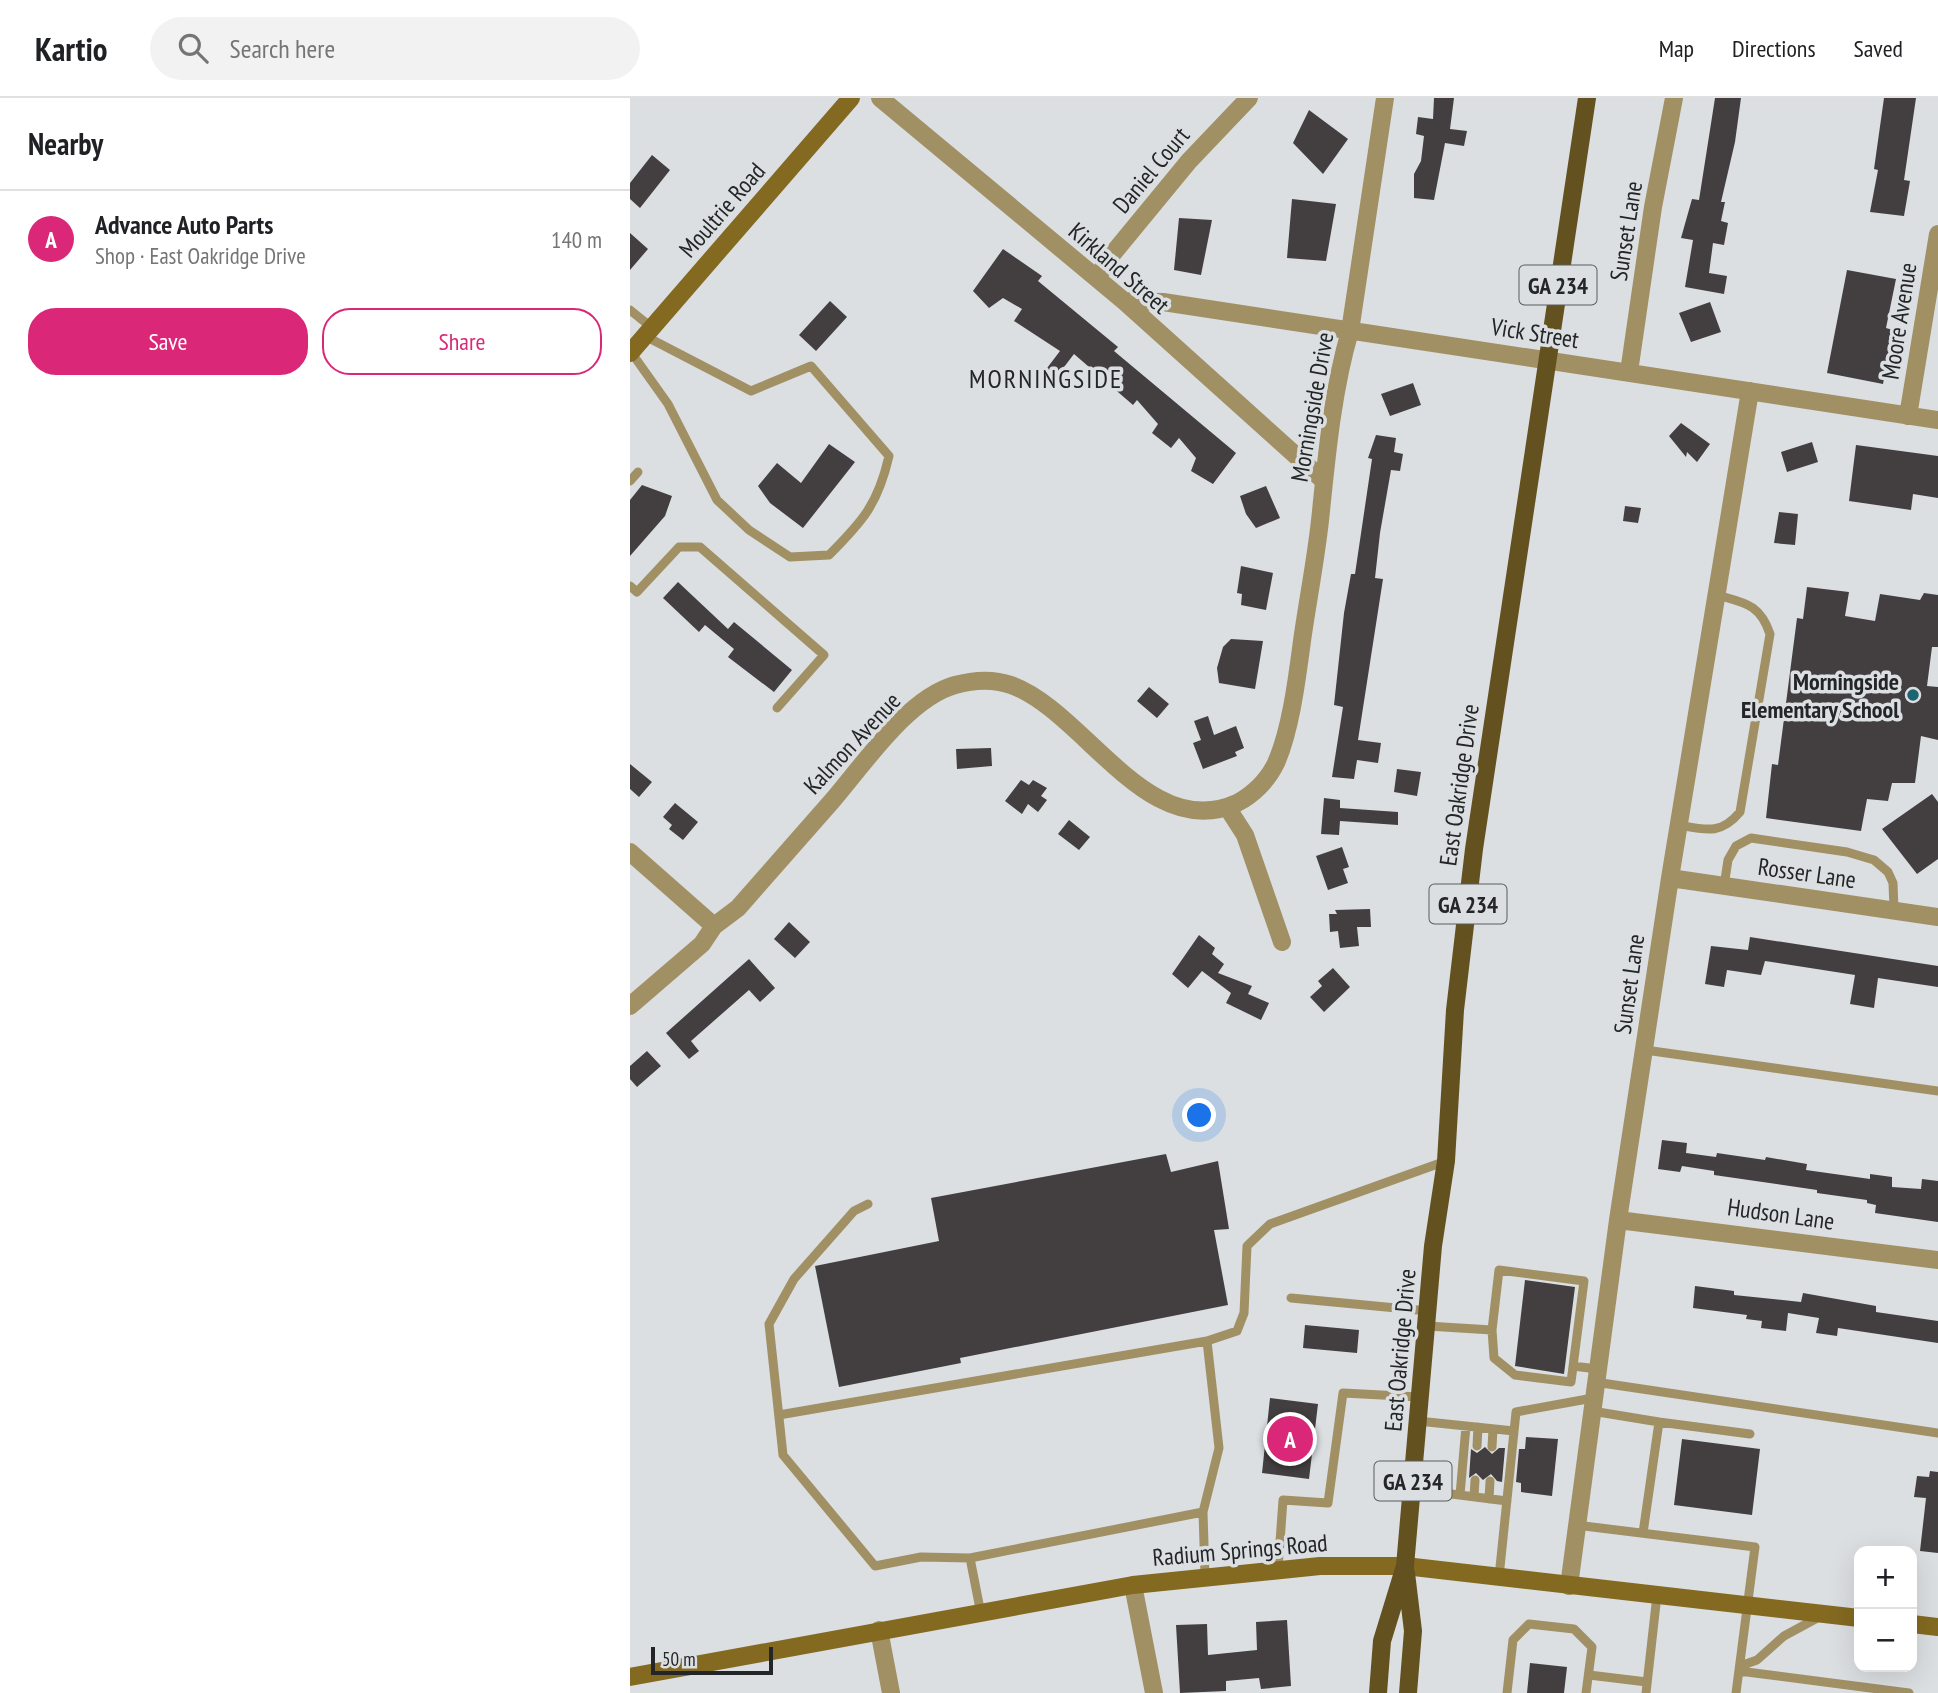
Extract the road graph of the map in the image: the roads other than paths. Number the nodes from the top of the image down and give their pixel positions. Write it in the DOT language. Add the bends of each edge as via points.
graph roads {
  1 [pos="851,98"];
  2 [pos="880,98"];
  3 [pos="1250,98"];
  4 [pos="1385,98"];
  5 [pos="1587,98"];
  6 [pos="1674,98"];
  7 [pos="1938,234"];
  8 [pos="1097,278"];
  9 [pos="1124,301"];
  10 [pos="630,310"];
  11 [pos="1350,331"];
  12 [pos="648,332"];
  13 [pos="631,353"];
  14 [pos="1547,359"];
  15 [pos="1629,372"];
  16 [pos="1750,391"];
  17 [pos="1908,416"];
  18 [pos="1938,420"];
  19 [pos="638,472"];
  20 [pos="1323,480"];
  21 [pos="630,481"];
  22 [pos="630,586"];
  23 [pos="1717,594"];
  24 [pos="777,708"];
  25 [pos="1286,723"];
  26 [pos="1227,807"];
  27 [pos="1678,825"];
  28 [pos="630,852"];
  29 [pos="1670,878"];
  30 [pos="1724,886"];
  31 [pos="1894,910"];
  32 [pos="1938,916"];
  33 [pos="714,926"];
  34 [pos="1282,942"];
  35 [pos="630,1006"];
  36 [pos="1645,1050"];
  37 [pos="1938,1091"];
  38 [pos="1446,1161"];
  39 [pos="868,1204"];
  40 [pos="1618,1220"];
  41 [pos="1938,1260"];
  42 [pos="1291,1298"];
  43 [pos="1428,1318"];
  44 [pos="1492,1330"];
  45 [pos="1207,1341"];
  46 [pos="1573,1366"];
  47 [pos="1594,1390"];
  48 [pos="1420,1396"];
  49 [pos="779,1415"];
  50 [pos="1418,1421"];
  51 [pos="1659,1422"];
  52 [pos="1466,1426"];
  53 [pos="1478,1427"];
  54 [pos="1493,1429"];
  55 [pos="1514,1431"];
  56 [pos="1938,1433"];
  57 [pos="1750,1434"];
  58 [pos="1477,1446"];
  59 [pos="1492,1447"];
  60 [pos="1475,1480"];
  61 [pos="1490,1481"];
  62 [pos="1412,1489"];
  63 [pos="1460,1495"];
  64 [pos="1474,1497"];
  65 [pos="1489,1499"];
  66 [pos="1507,1502"];
  67 [pos="1203,1512"];
  68 [pos="1575,1525"];
  69 [pos="1643,1533"];
  70 [pos="970,1558"];
  71 [pos="1405,1566"];
  72 [pos="1278,1569"];
  73 [pos="1205,1576"];
  74 [pos="1499,1577"];
  75 [pos="1133,1585"];
  76 [pos="1569,1586"];
  77 [pos="1657,1595"];
  78 [pos="1748,1605"];
  79 [pos="981,1614"];
  80 [pos="1824,1614"];
  81 [pos="1854,1617"];
  82 [pos="1917,1625"];
  83 [pos="1938,1627"];
  84 [pos="879,1630"];
  85 [pos="1740,1668"];
  86 [pos="1589,1675"];
  87 [pos="630,1676"];
  88 [pos="1647,1682"];
  89 [pos="891,1693"];
  90 [pos="1154,1693"];
  91 [pos="1378,1693"];
  92 [pos="1408,1693"];
  93 [pos="1507,1693"];
  94 [pos="1586,1693"];
  95 [pos="1646,1693"];
  96 [pos="1736,1693"];
  97 [pos="1909,1693"];
  1 -- 12 [label="main road, Moultrie Road"];
  2 -- 8 [label="street, Kirkland Street"];
  3 -- 8 [label="street, Daniel Court" via="1189,161"];
  4 -- 11 [label="street, Morningside Drive"];
  5 -- 14 [label="main road, East Oakridge Drive / GA 234"];
  6 -- 15 [label="street, Sunset Lane"];
  7 -- 17 [label="street, Moore Avenue"];
  8 -- 9 [label="street, Kirkland Street"];
  9 -- 11 [label="street, Vick Street" via="1163,302"];
  9 -- 20 [label="street, Kirkland Street"];
  10 -- 12 [label="lane"];
  11 -- 14 [label="street, Vick Street"];
  11 -- 20 [label="street, Morningside Drive"];
  12 -- 13 [label="main road, Moultrie Road"];
  12 -- 13 [label="lane" via="751,391 811,366 889,456 881,489 858,525 829,555 790,557 749,530 717,500 668,404"];
  14 -- 15 [label="street, Vick Street"];
  14 -- 38 [label="main road, East Oakridge Drive / GA 234" via="1474,849 1455,1010"];
  15 -- 16 [label="street, Vick Street"];
  16 -- 17 [label="street, Vick Street"];
  16 -- 23 [label="street, Sunset Lane"];
  17 -- 18 [label="street, Vick Street"];
  19 -- 21 [label="lane"];
  20 -- 25 [label="street, Morningside Drive" via="1298,672"];
  22 -- 24 [label="lane" via="637,592 679,547 700,547 824,655"];
  23 -- 27 [label="street, Sunset Lane"];
  23 -- 27 [label="lane" via="1747,603 1764,616 1770,634 1740,812 1729,825 1716,829"];
  25 -- 26 [label="street, Kalmon Avenue" via="1269,775 1255,791"];
  26 -- 33 [label="street, Kalmon Avenue" via="1204,811 1168,803 1137,784 1038,700 1009,684 970,682 933,694 889,734 738,908"];
  26 -- 34 [label="street" via="1244,835"];
  27 -- 29 [label="street, Sunset Lane"];
  28 -- 33 [label="street"];
  29 -- 30 [label="street, Rosser Lane"];
  29 -- 36 [label="street, Sunset Lane"];
  30 -- 31 [label="street, Rosser Lane"];
  30 -- 31 [label="lane" via="1728,860 1736,846 1751,838 1874,860 1893,883"];
  31 -- 32 [label="street, Rosser Lane"];
  33 -- 35 [label="street, Kalmon Avenue" via="702,944"];
  36 -- 37 [label="lane"];
  36 -- 40 [label="street, Sunset Lane"];
  38 -- 43 [label="main road, East Oakridge Drive / GA 234"];
  38 -- 45 [label="lane" via="1270,1224 1247,1246 1244,1312 1237,1331"];
  39 -- 49 [label="lane" via="854,1211 794,1279 769,1324"];
  40 -- 41 [label="street, Hudson Lane"];
  40 -- 47 [label="street, Sunset Lane"];
  42 -- 43 [label="lane"];
  43 -- 44 [label="lane"];
  43 -- 48 [label="main road, East Oakridge Drive / GA 234"];
  44 -- 46 [label="lane" via="1494,1358 1515,1375 1571,1382"];
  44 -- 46 [label="lane" via="1499,1270 1584,1281"];
  45 -- 49 [label="lane"];
  45 -- 67 [label="lane" via="1219,1448"];
  46 -- 47 [label="lane"];
  47 -- 51 [label="lane"];
  47 -- 55 [label="lane" via="1516,1412"];
  47 -- 56 [label="lane"];
  47 -- 68 [label="street, Sunset Lane"];
  48 -- 50 [label="main road, East Oakridge Drive / GA 234"];
  48 -- 72 [label="lane" via="1343,1393 1328,1503 1283,1500"];
  49 -- 70 [label="lane" via="783,1455 875,1566 921,1557"];
  50 -- 52 [label="lane"];
  50 -- 62 [label="main road, East Oakridge Drive / GA 234"];
  51 -- 57 [label="lane"];
  51 -- 69 [label="lane"];
  52 -- 53 [label="lane"];
  52 -- 63 [label="lane"];
  53 -- 54 [label="lane"];
  53 -- 58 [label="lane"];
  54 -- 55 [label="lane"];
  54 -- 59 [label="lane"];
  55 -- 66 [label="lane"];
  60 -- 64 [label="lane"];
  61 -- 65 [label="lane"];
  62 -- 63 [label="lane"];
  62 -- 71 [label="main road, East Oakridge Drive / GA 234"];
  63 -- 64 [label="lane"];
  64 -- 65 [label="lane"];
  65 -- 66 [label="lane"];
  66 -- 74 [label="lane"];
  67 -- 70 [label="lane"];
  67 -- 73 [label="lane"];
  68 -- 69 [label="lane"];
  68 -- 76 [label="street, Sunset Lane"];
  69 -- 78 [label="lane" via="1755,1547"];
  70 -- 79 [label="lane"];
  71 -- 72 [label="main road, Radium Springs Road"];
  71 -- 74 [label="main road, Radium Springs Road"];
  71 -- 91 [label="main road, East Oakridge Drive / GA 234" via="1382,1641"];
  71 -- 92 [label="main road, East Oakridge Drive / GA 234" via="1413,1631"];
  72 -- 73 [label="main road, Radium Springs Road"];
  73 -- 75 [label="main road, Radium Springs Road"];
  74 -- 76 [label="main road, Radium Springs Road"];
  75 -- 79 [label="main road, Radium Springs Road"];
  75 -- 90 [label="street"];
  76 -- 77 [label="main road, Radium Springs Road"];
  77 -- 78 [label="main road, Radium Springs Road"];
  77 -- 88 [label="lane"];
  78 -- 80 [label="main road, Radium Springs Road"];
  78 -- 85 [label="lane"];
  79 -- 84 [label="main road, Radium Springs Road"];
  80 -- 81 [label="main road, Radium Springs Road"];
  80 -- 85 [label="lane"];
  82 -- 83 [label="main road"];
  84 -- 87 [label="main road, Radium Springs Road"];
  84 -- 89 [label="street"];
  85 -- 96 [label="lane"];
  85 -- 97 [label="lane"];
  86 -- 88 [label="lane"];
  86 -- 93 [label="lane" via="1592,1647 1574,1629 1529,1624 1513,1640"];
  86 -- 94 [label="lane"];
  88 -- 95 [label="lane"];
}
